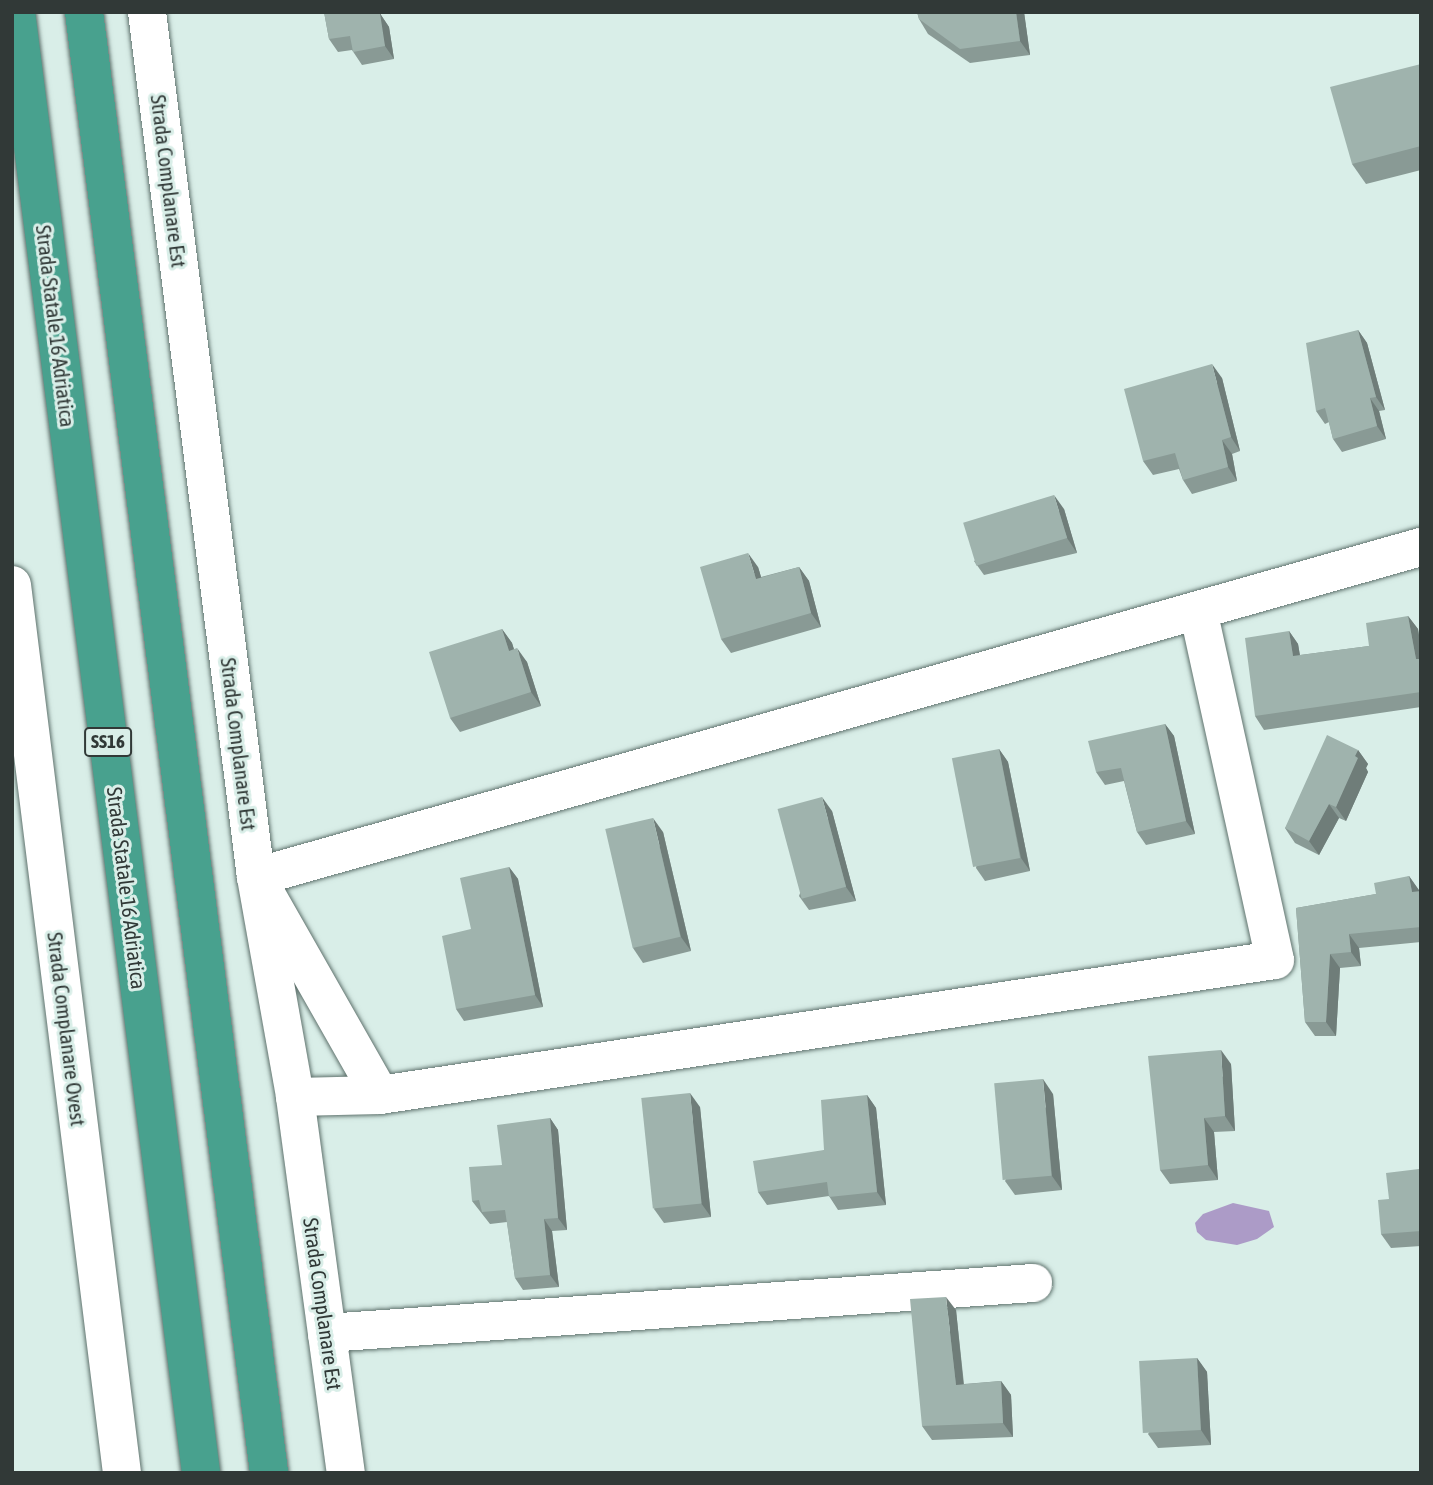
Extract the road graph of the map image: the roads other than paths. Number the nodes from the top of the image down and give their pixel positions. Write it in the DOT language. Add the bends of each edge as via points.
graph roads {
  1 [pos="16,12"];
  2 [pos="84,12"];
  3 [pos="148,12"];
  4 [pos="1421,547"];
  5 [pos="12,584"];
  6 [pos="1198,611"];
  7 [pos="256,877"];
  8 [pos="380,1095"];
  9 [pos="295,1097"];
  10 [pos="1034,1283"];
  11 [pos="327,1333"];
  12 [pos="122,1473"];
  13 [pos="201,1473"];
  14 [pos="269,1473"];
  15 [pos="346,1473"];
  1 -- 13 [label="highway, Strada Statale 16 Adriatica / SS16"];
  2 -- 14 [label="highway"];
  3 -- 7 [label="street, Strada Complanare Est"];
  4 -- 6 [label="street"];
  5 -- 12 [label="street, Strada Complanare Ovest"];
  6 -- 7 [label="street"];
  6 -- 8 [label="street" via="1275,960"];
  7 -- 8 [label="street"];
  7 -- 9 [label="street, Strada Complanare Est"];
  8 -- 9 [label="street"];
  9 -- 11 [label="street, Strada Complanare Est"];
  10 -- 11 [label="street"];
  11 -- 15 [label="street, Strada Complanare Est"];
}
